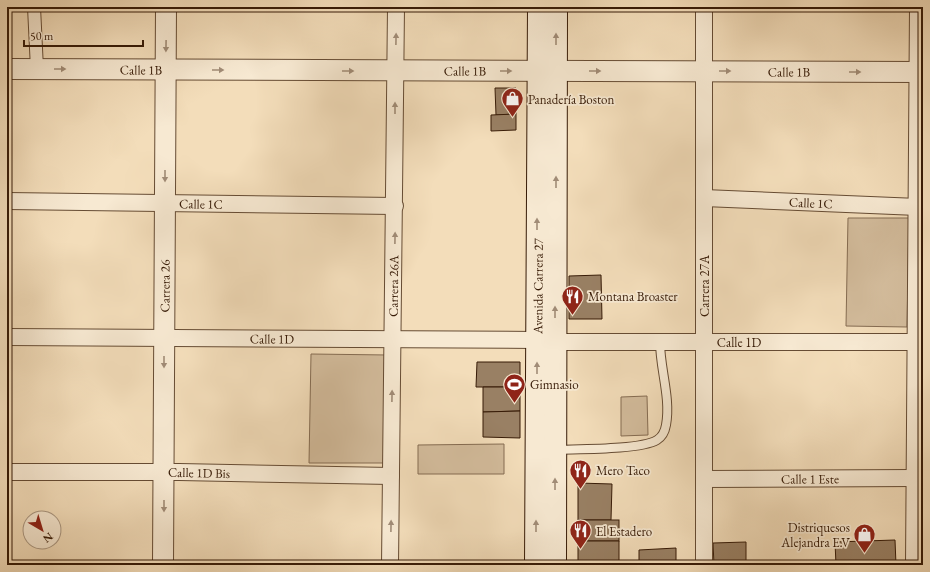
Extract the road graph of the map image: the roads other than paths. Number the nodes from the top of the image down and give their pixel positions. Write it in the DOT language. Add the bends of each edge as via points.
graph roads {
  1 [pos="34,7"];
  2 [pos="166,7"];
  3 [pos="396,7"];
  4 [pos="539,7"];
  5 [pos="556,7"];
  6 [pos="704,7"];
  7 [pos="918,7"];
  8 [pos="7,69"];
  9 [pos="37,69"];
  10 [pos="165,70"];
  11 [pos="395,71"];
  12 [pos="547,71"];
  13 [pos="704,71"];
  14 [pos="921,72"];
  15 [pos="704,198"];
  16 [pos="7,201"];
  17 [pos="165,202"];
  18 [pos="395,206"];
  19 [pos="918,207"];
  20 [pos="7,337"];
  21 [pos="164,338"];
  22 [pos="393,338"];
  23 [pos="546,341"];
  24 [pos="660,342"];
  25 [pos="704,342"];
  26 [pos="920,342"];
  27 [pos="555,450"];
  28 [pos="7,472"];
  29 [pos="164,473"];
  30 [pos="391,476"];
  31 [pos="915,478"];
  32 [pos="704,479"];
  33 [pos="163,565"];
  34 [pos="390,565"];
  35 [pos="536,565"];
  36 [pos="555,565"];
  37 [pos="704,565"];
  38 [pos="914,565"];
  1 -- 9 [label="street"];
  2 -- 10 [label="street, Carrera 26, one-way"];
  11 -- 3 [label="street, Carrera 26A, one-way"];
  4 -- 12 [label="main road, Avenida Carrera 27"];
  12 -- 5 [label="main road, Avenida Carrera 27, one-way"];
  6 -- 13 [label="street, Carrera 27A"];
  7 -- 14 [label="street"];
  8 -- 9 [label="street, Calle 1B"];
  9 -- 10 [label="street, Calle 1B, one-way"];
  10 -- 11 [label="street, Calle 1B, one-way"];
  10 -- 17 [label="street, Carrera 26, one-way"];
  11 -- 12 [label="street, Calle 1B, one-way"];
  18 -- 11 [label="street, Carrera 26A, one-way"];
  12 -- 13 [label="street, Calle 1B, one-way"];
  23 -- 12 [label="main road, Avenida Carrera 27, one-way"];
  13 -- 14 [label="street, Calle 1B, one-way"];
  13 -- 15 [label="street, Carrera 27A"];
  14 -- 19 [label="street"];
  15 -- 19 [label="street, Calle 1C"];
  15 -- 25 [label="street, Carrera 27A"];
  16 -- 17 [label="street, Calle 1C"];
  17 -- 18 [label="street, Calle 1C"];
  17 -- 21 [label="street, Carrera 26"];
  22 -- 18 [label="street, Carrera 26A, one-way"];
  19 -- 26 [label="street"];
  20 -- 21 [label="street, Calle 1D"];
  21 -- 22 [label="street, Calle 1D"];
  21 -- 29 [label="street, Carrera 26, one-way"];
  22 -- 23 [label="street, Calle 1D"];
  30 -- 22 [label="street, Carrera 26A, one-way"];
  23 -- 24 [label="street, Calle 1D"];
  23 -- 27 [label="main road, Avenida Carrera 27"];
  35 -- 23 [label="main road, Avenida Carrera 27, one-way"];
  24 -- 25 [label="street, Calle 1D"];
  24 -- 27 [label="lane" via="666,396 666,424 663,434 657,440 641,445"];
  25 -- 26 [label="street, Calle 1D"];
  25 -- 32 [label="street, Carrera 27A"];
  26 -- 31 [label="street"];
  36 -- 27 [label="main road, Avenida Carrera 27, one-way"];
  28 -- 29 [label="street, Calle 1D Bis"];
  29 -- 30 [label="street, Calle 1D Bis"];
  29 -- 33 [label="street, Carrera 26, one-way"];
  34 -- 30 [label="street, Carrera 26A, one-way"];
  31 -- 32 [label="street, Calle 1 Este"];
  31 -- 38 [label="street"];
  32 -- 37 [label="street, Carrera 27A"];
}
